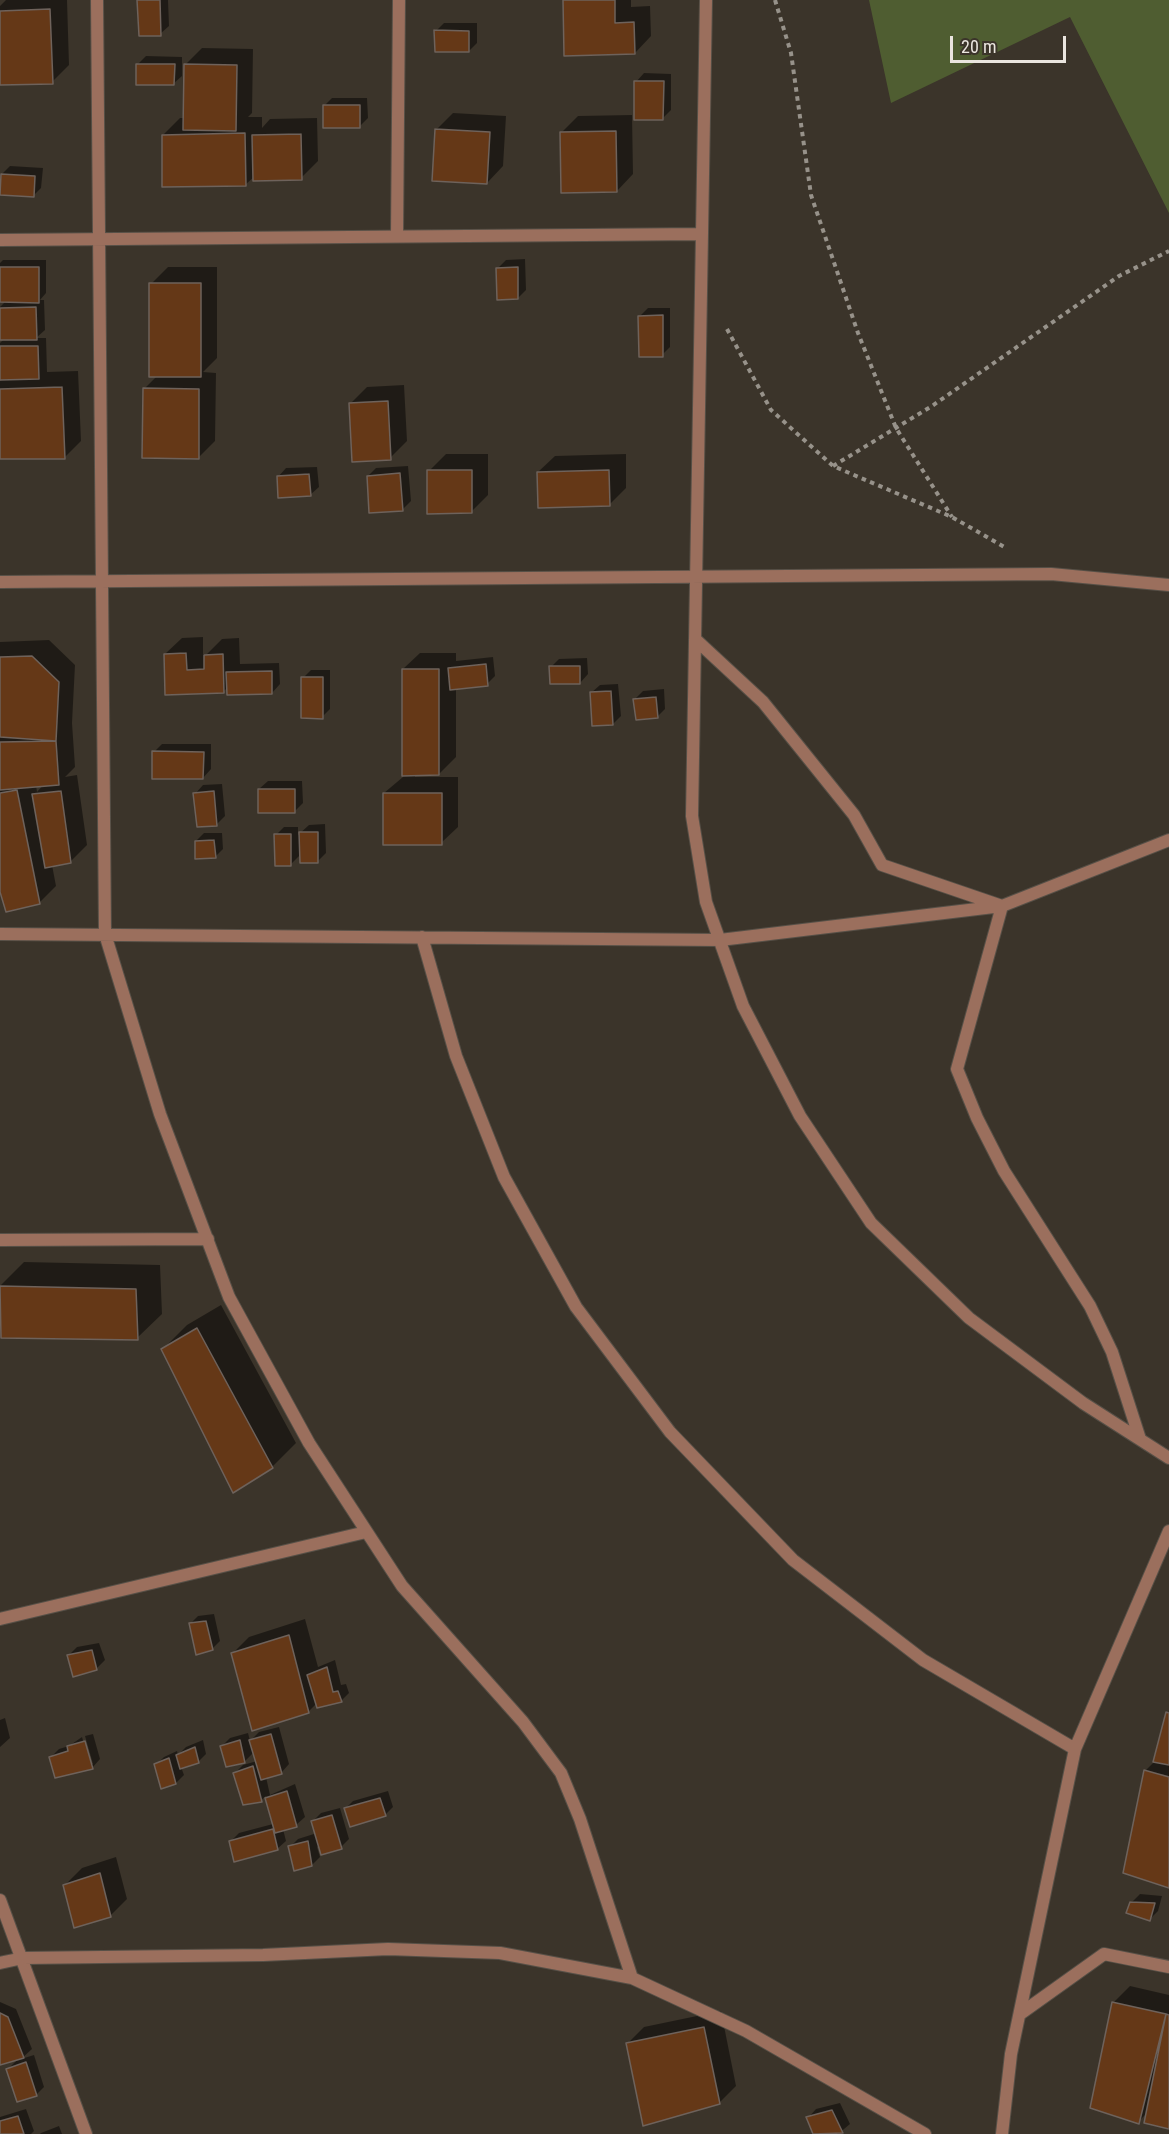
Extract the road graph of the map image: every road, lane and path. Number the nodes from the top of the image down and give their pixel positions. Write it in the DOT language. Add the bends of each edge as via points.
graph roads {
  1 [pos="97,0"];
  2 [pos="399,0"];
  3 [pos="706,0"];
  4 [pos="775,0"];
  5 [pos="701,234"];
  6 [pos="397,236"];
  7 [pos="99,239"];
  8 [pos="0,240"];
  9 [pos="1169,251"];
  10 [pos="722,318"];
  11 [pos="896,428"];
  12 [pos="833,466"];
  13 [pos="952,517"];
  14 [pos="1011,551"];
  15 [pos="695,576"];
  16 [pos="102,580"];
  17 [pos="0,582"];
  18 [pos="1169,585"];
  19 [pos="695,639"];
  20 [pos="1169,840"];
  21 [pos="1002,906"];
  22 [pos="0,934"];
  23 [pos="105,934"];
  24 [pos="422,937"];
  25 [pos="720,940"];
  26 [pos="208,1239"];
  27 [pos="0,1240"];
  28 [pos="1140,1439"];
  29 [pos="1169,1458"];
  30 [pos="1169,1531"];
  31 [pos="366,1532"];
  32 [pos="0,1619"];
  33 [pos="1075,1749"];
  34 [pos="0,1900"];
  35 [pos="23,1958"];
  36 [pos="0,1963"];
  37 [pos="1169,1967"];
  38 [pos="632,1978"];
  39 [pos="1020,2014"];
  40 [pos="86,2134"];
  41 [pos="925,2134"];
  42 [pos="1002,2134"];
  1 -- 7 [label="street"];
  2 -- 6 [label="street"];
  3 -- 5 [label="street"];
  4 -- 11 [label="path" via="791,53 811,195 858,333"];
  5 -- 6 [label="street"];
  5 -- 15 [label="street"];
  6 -- 7 [label="street"];
  7 -- 8 [label="street"];
  7 -- 16 [label="street"];
  9 -- 11 [label="path" via="1119,276"];
  10 -- 12 [label="path" via="771,410"];
  11 -- 12 [label="path"];
  11 -- 13 [label="path"];
  12 -- 13 [label="path"];
  13 -- 14 [label="path"];
  15 -- 16 [label="street"];
  15 -- 18 [label="street" via="1051,574"];
  15 -- 19 [label="street"];
  16 -- 17 [label="street"];
  16 -- 23 [label="street"];
  19 -- 21 [label="street" via="764,702 854,815 882,865"];
  19 -- 25 [label="street" via="692,816 706,902"];
  20 -- 21 [label="street"];
  21 -- 25 [label="street"];
  21 -- 28 [label="street" via="957,1069 1004,1171 1090,1306 1112,1352"];
  22 -- 23 [label="street"];
  23 -- 24 [label="street"];
  23 -- 26 [label="street" via="160,1114"];
  24 -- 25 [label="street"];
  24 -- 33 [label="street" via="456,1056 504,1177 576,1307 670,1432 793,1560 924,1660"];
  25 -- 28 [label="street" via="743,1006 800,1116 871,1223 969,1318 1083,1403"];
  26 -- 27 [label="street"];
  26 -- 31 [label="street" via="229,1297 309,1443"];
  28 -- 29 [label="street"];
  30 -- 33 [label="street"];
  31 -- 32 [label="street"];
  31 -- 38 [label="street" via="402,1586 523,1722 561,1773"];
  33 -- 39 [label="street"];
  34 -- 35 [label="street"];
  35 -- 36 [label="street"];
  35 -- 38 [label="street" via="388,1949 500,1953"];
  35 -- 40 [label="street"];
  37 -- 39 [label="street" via="1104,1954"];
  38 -- 41 [label="street" via="746,2031"];
  39 -- 42 [label="street"];
}
